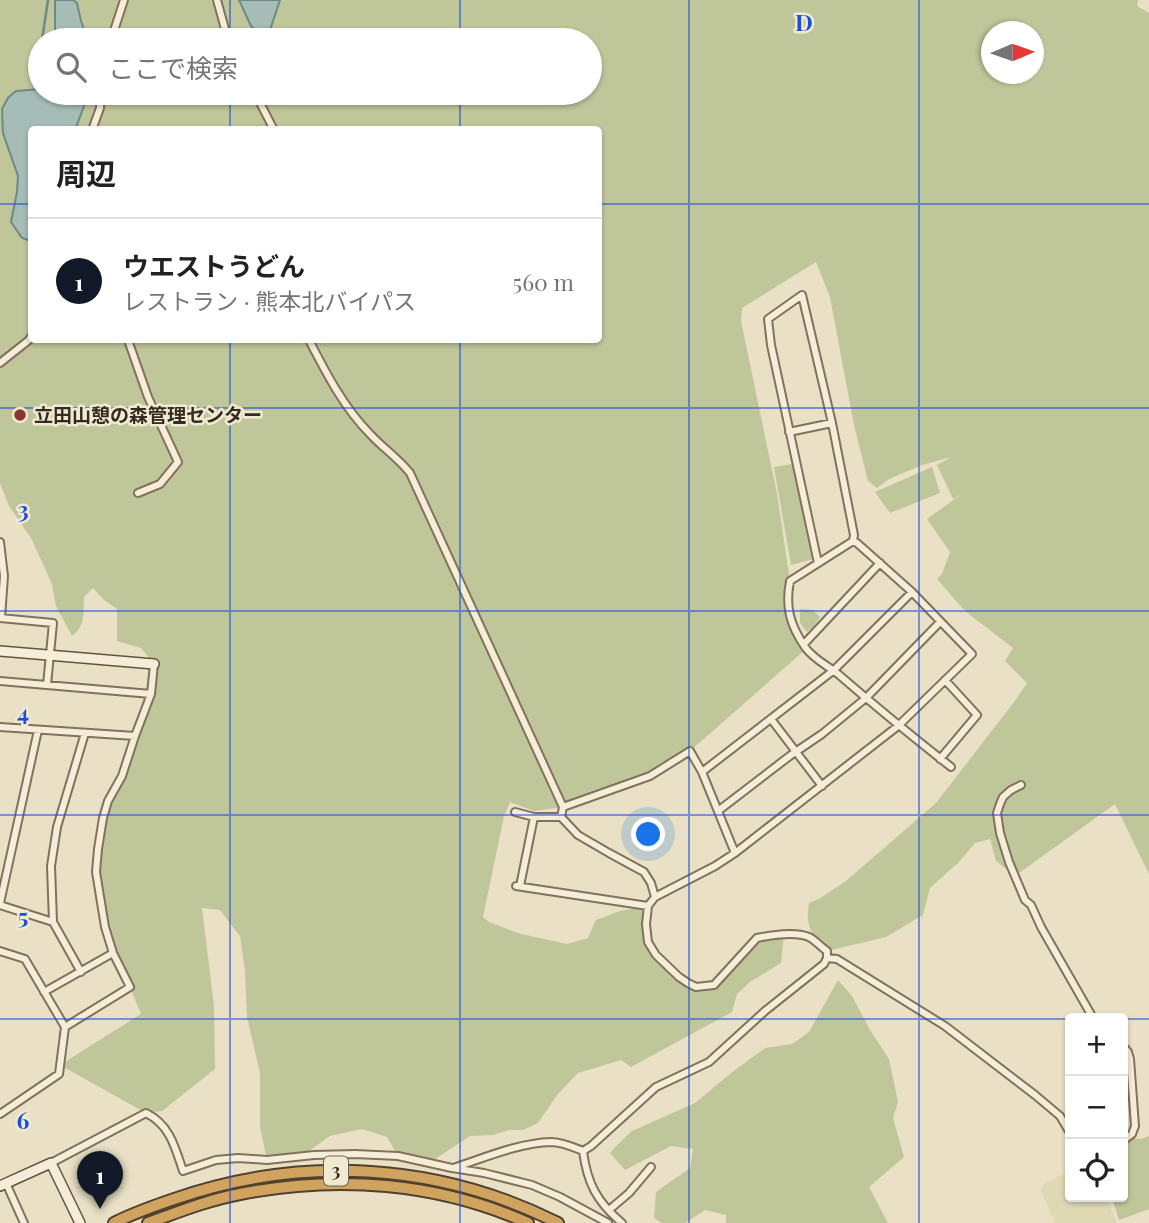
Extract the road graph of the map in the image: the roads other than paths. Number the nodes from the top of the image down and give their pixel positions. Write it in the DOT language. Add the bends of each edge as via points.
graph roads {
  1 [pos="124,0"];
  2 [pos="217,0"];
  3 [pos="115,28"];
  4 [pos="225,28"];
  5 [pos="100,105"];
  6 [pos="261,105"];
  7 [pos="93,126"];
  8 [pos="272,126"];
  9 [pos="28,341"];
  10 [pos="129,343"];
  11 [pos="310,343"];
  12 [pos="0,363"];
  13 [pos="832,423"];
  14 [pos="789,432"];
  15 [pos="138,493"];
  16 [pos="853,541"];
  17 [pos="0,542"];
  18 [pos="818,563"];
  19 [pos="880,563"];
  20 [pos="2,575"];
  21 [pos="912,592"];
  22 [pos="1,618"];
  23 [pos="940,622"];
  24 [pos="804,644"];
  25 [pos="0,651"];
  26 [pos="51,655"];
  27 [pos="154,664"];
  28 [pos="834,670"];
  29 [pos="945,680"];
  30 [pos="0,681"];
  31 [pos="47,685"];
  32 [pos="151,694"];
  33 [pos="866,698"];
  34 [pos="771,719"];
  35 [pos="898,726"];
  36 [pos="0,727"];
  37 [pos="38,730"];
  38 [pos="85,733"];
  39 [pos="135,736"];
  40 [pos="796,751"];
  41 [pos="940,759"];
  42 [pos="951,767"];
  43 [pos="702,772"];
  44 [pos="1021,785"];
  45 [pos="821,786"];
  46 [pos="563,807"];
  47 [pos="718,811"];
  48 [pos="515,812"];
  49 [pos="534,817"];
  50 [pos="561,817"];
  51 [pos="735,853"];
  52 [pos="655,897"];
  53 [pos="0,904"];
  54 [pos="648,906"];
  55 [pos="53,922"];
  56 [pos="0,951"];
  57 [pos="113,953"];
  58 [pos="827,958"];
  59 [pos="81,972"];
  60 [pos="44,992"];
  61 [pos="1090,1013"];
  62 [pos="65,1027"];
  63 [pos="1128,1052"];
  64 [pos="0,1114"];
  65 [pos="1065,1124"];
  66 [pos="1126,1139"];
  67 [pos="583,1151"];
  68 [pos="51,1163"];
  69 [pos="651,1167"];
  70 [pos="452,1168"];
  71 [pos="3,1185"];
  72 [pos="609,1210"];
  73 [pos="24,1223"];
  74 [pos="80,1223"];
  75 [pos="114,1223"];
  76 [pos="148,1223"];
  77 [pos="528,1223"];
  78 [pos="558,1223"];
  79 [pos="607,1223"];
  80 [pos="622,1223"];
  1 -- 3 [label="street"];
  2 -- 4 [label="street"];
  5 -- 7 [label="street"];
  6 -- 8 [label="street"];
  9 -- 12 [label="street"];
  10 -- 15 [label="street" via="178,461 160,484"];
  11 -- 46 [label="street" via="342,400 410,473"];
  13 -- 14 [label="street"];
  13 -- 14 [label="street" via="802,295 768,319"];
  13 -- 16 [label="street"];
  14 -- 18 [label="street"];
  16 -- 18 [label="street"];
  16 -- 19 [label="street"];
  17 -- 20 [label="street"];
  18 -- 24 [label="street" via="790,581 790,619"];
  19 -- 21 [label="street"];
  19 -- 24 [label="street"];
  20 -- 22 [label="street"];
  21 -- 23 [label="street"];
  21 -- 28 [label="street"];
  22 -- 26 [label="street" via="53,623"];
  23 -- 29 [label="street" via="972,654"];
  23 -- 33 [label="street"];
  24 -- 28 [label="street"];
  25 -- 26 [label="street"];
  26 -- 27 [label="street"];
  26 -- 31 [label="street"];
  27 -- 32 [label="street"];
  28 -- 33 [label="street"];
  28 -- 34 [label="street"];
  29 -- 35 [label="street"];
  29 -- 41 [label="street" via="977,715"];
  30 -- 31 [label="street"];
  31 -- 32 [label="street"];
  32 -- 39 [label="street"];
  33 -- 35 [label="street"];
  33 -- 40 [label="street"];
  34 -- 40 [label="street"];
  34 -- 43 [label="street"];
  35 -- 41 [label="street"];
  35 -- 45 [label="street"];
  36 -- 37 [label="street"];
  37 -- 38 [label="street"];
  37 -- 53 [label="street"];
  38 -- 39 [label="street"];
  38 -- 55 [label="street" via="57,827 51,866"];
  39 -- 57 [label="street" via="108,801 98,849 97,885"];
  40 -- 45 [label="street"];
  40 -- 47 [label="street"];
  41 -- 42 [label="street"];
  43 -- 46 [label="street" via="690,751 650,776"];
  43 -- 47 [label="street"];
  44 -- 61 [label="street" via="1000,804 1000,834 1025,900"];
  45 -- 51 [label="street"];
  46 -- 50 [label="street"];
  47 -- 51 [label="street"];
  48 -- 49 [label="street"];
  49 -- 50 [label="street"];
  49 -- 54 [label="street" via="518,886"];
  50 -- 52 [label="street" via="578,835 644,872"];
  51 -- 52 [label="street"];
  52 -- 54 [label="street"];
  53 -- 55 [label="street"];
  54 -- 58 [label="street" via="648,942 656,955 696,987 714,985 757,939 767,936 809,937 827,951"];
  55 -- 59 [label="street"];
  56 -- 60 [label="street" via="25,959"];
  57 -- 59 [label="street"];
  57 -- 62 [label="street" via="130,987"];
  58 -- 65 [label="street" via="837,959 945,1026 1035,1095"];
  58 -- 67 [label="street" via="709,1062 656,1087"];
  59 -- 60 [label="street"];
  60 -- 62 [label="street"];
  62 -- 64 [label="street" via="59,1074"];
  63 -- 66 [label="street" via="1135,1126"];
  67 -- 70 [label="street" via="552,1142"];
  67 -- 72 [label="street" via="589,1180"];
  68 -- 70 [label="street" via="146,1113 171,1136 183,1171 216,1160 355,1154 398,1156"];
  68 -- 71 [label="street"];
  68 -- 74 [label="street"];
  69 -- 72 [label="street"];
  70 -- 79 [label="street" via="532,1185"];
  71 -- 73 [label="street"];
  72 -- 80 [label="street"];
  75 -- 78 [label="highway, 3" via="233,1182 352,1170 467,1187"];
  76 -- 77 [label="highway, 3" via="237,1194 369,1183 441,1194"];
}
